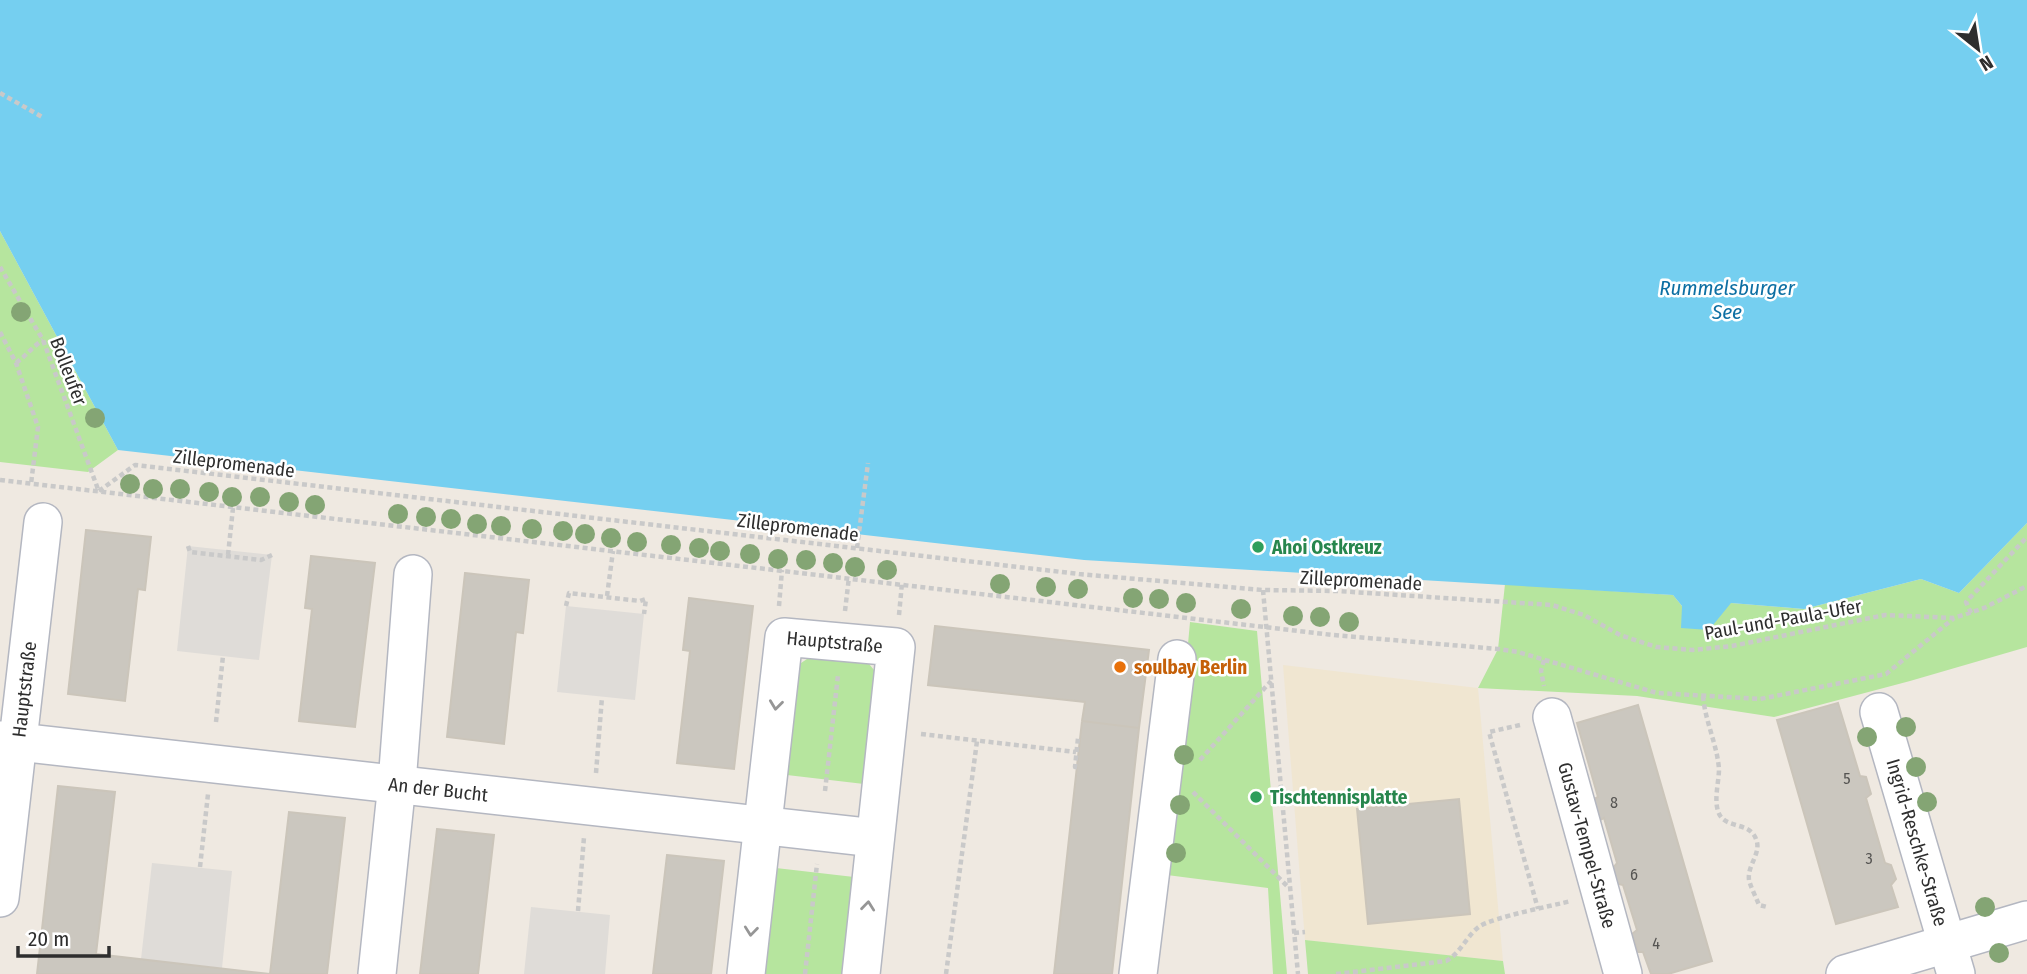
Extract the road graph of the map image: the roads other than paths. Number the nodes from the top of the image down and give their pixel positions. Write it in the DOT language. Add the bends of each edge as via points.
graph roads {
  1 [pos="43,522"];
  2 [pos="413,574"];
  3 [pos="1177,659"];
  4 [pos="1879,712"];
  5 [pos="1552,717"];
  6 [pos="9,741"];
  7 [pos="397,783"];
  8 [pos="762,825"];
  9 [pos="875,838"];
  10 [pos="0,898"];
  11 [pos="2027,920"];
  12 [pos="1952,959"];
  13 [pos="377,974"];
  14 [pos="746,974"];
  15 [pos="861,974"];
  16 [pos="1138,974"];
  17 [pos="1623,974"];
  18 [pos="1844,974"];
  1 -- 6 [label="street, Hauptstraße"];
  2 -- 7 [label="street"];
  3 -- 16 [label="street"];
  4 -- 12 [label="street, Ingrid-Reschke-Straße"];
  5 -- 17 [label="street, Gustav-Tempel-Straße"];
  6 -- 7 [label="street, An der Bucht"];
  6 -- 10 [label="street, Hauptstraße"];
  7 -- 8 [label="street, An der Bucht"];
  7 -- 13 [label="street"];
  8 -- 9 [label="street, An der Bucht"];
  9 -- 8 [label="street, Hauptstraße, one-way" via="895,647 784,637"];
  8 -- 14 [label="street, Hauptstraße, one-way"];
  15 -- 9 [label="street, Hauptstraße, one-way"];
  11 -- 12 [label="street"];
  12 -- 18 [label="street"];
}
